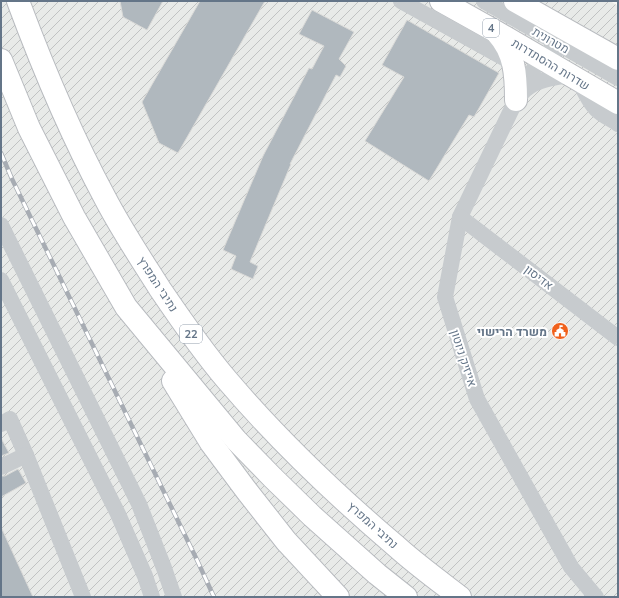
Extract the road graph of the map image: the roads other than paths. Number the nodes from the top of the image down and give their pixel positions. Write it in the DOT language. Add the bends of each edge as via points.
graph roads {
  1 [pos="18,1"];
  2 [pos="401,1"];
  3 [pos="441,1"];
  4 [pos="460,1"];
  5 [pos="484,1"];
  6 [pos="515,1"];
  7 [pos="493,30"];
  8 [pos="590,44"];
  9 [pos="551,52"];
  10 [pos="618,59"];
  11 [pos="1,60"];
  12 [pos="513,63"];
  13 [pos="574,78"];
  14 [pos="618,78"];
  15 [pos="618,92"];
  16 [pos="516,100"];
  17 [pos="618,104"];
  18 [pos="618,124"];
  19 [pos="460,217"];
  20 [pos="1,225"];
  21 [pos="1,280"];
  22 [pos="126,307"];
  23 [pos="618,338"];
  24 [pos="5,422"];
  25 [pos="26,455"];
  26 [pos="1,467"];
  27 [pos="83,597"];
  28 [pos="152,597"];
  29 [pos="174,597"];
  30 [pos="338,597"];
  31 [pos="406,597"];
  32 [pos="460,597"];
  33 [pos="596,597"];
  1 -- 32 [label="highway, נתיבי המפרץ / 22" via="69,126 105,199 191,334 227,380 296,455 398,548"];
  2 -- 12 [label="street"];
  3 -- 7 [label="highway, שדרות ההסתדרות / 4"];
  4 -- 9 [label="street, מטרונית"];
  5 -- 9 [label="street, מטרונית"];
  6 -- 8 [label="highway"];
  7 -- 9 [label="highway, שדרות ההסתדרות / 4"];
  7 -- 12 [label="highway" via="503,40"];
  8 -- 9 [label="street" via="577,44"];
  8 -- 10 [label="highway"];
  9 -- 13 [label="highway, שדרות ההסתדרות / 4"];
  9 -- 14 [label="street, מטרונית"];
  9 -- 15 [label="street, מטרונית"];
  9 -- 16 [label="street, אייזיק ניוטון"];
  11 -- 22 [label="highway" via="29,128 74,217"];
  12 -- 16 [label="highway"];
  13 -- 16 [label="street, אייזיק ניוטון" via="547,79 524,91"];
  13 -- 17 [label="highway, שדרות ההסתדרות / 4"];
  13 -- 18 [label="street" via="596,109"];
  16 -- 19 [label="street, אייזיק ניוטון"];
  19 -- 23 [label="street, אדיסון"];
  19 -- 33 [label="street, אייזיק ניוטון" via="445,297 478,399 571,567"];
  20 -- 29 [label="street" via="139,504"];
  21 -- 28 [label="street" via="118,514"];
  22 -- 30 [label="highway" via="211,443 286,541"];
  22 -- 31 [label="highway" via="236,440 318,522"];
  24 -- 25 [label="street"];
  25 -- 26 [label="street"];
  25 -- 27 [label="street"];
}
